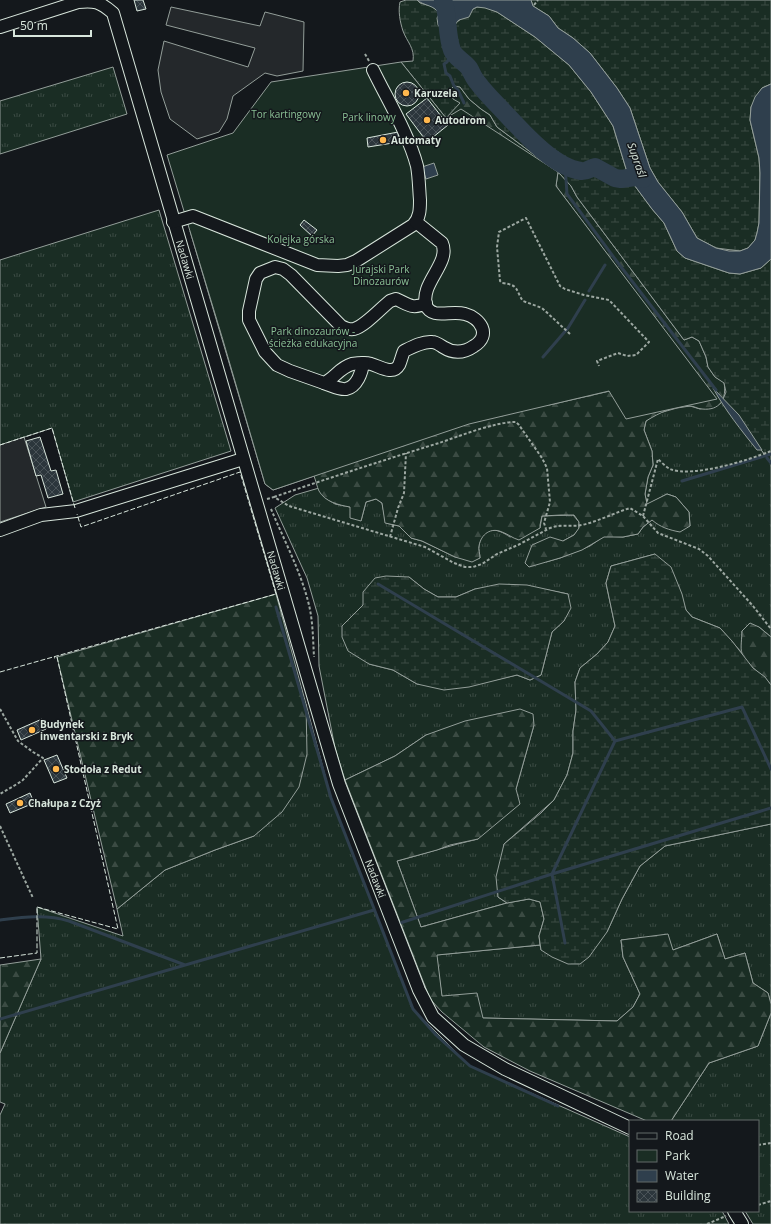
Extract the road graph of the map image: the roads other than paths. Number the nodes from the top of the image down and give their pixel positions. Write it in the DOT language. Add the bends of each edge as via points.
graph roads {
  1 [pos="0,27"];
  2 [pos="373,70"];
  3 [pos="174,222"];
  4 [pos="416,222"];
  5 [pos="426,304"];
  6 [pos="363,363"];
  7 [pos="324,383"];
  8 [pos="243,459"];
  9 [pos="0,530"];
  10 [pos="629,1128"];
  11 [pos="735,1212"];
  12 [pos="742,1224"];
  1 -- 3 [label="street, Nadawki" via="78,2 91,1 103,4 113,13"];
  2 -- 4 [label="street" via="414,157 419,183 419,214"];
  3 -- 4 [label="street" via="193,216 286,254 325,266 347,265 356,261"];
  3 -- 8 [label="street, Nadawki"];
  4 -- 5 [label="street" via="444,247 442,259 428,286"];
  5 -- 6 [label="street" via="426,307 435,313 466,314 483,327 482,338 463,352 453,352 434,342 410,347 404,351 400,365 392,370"];
  5 -- 7 [label="street" via="415,307 396,299 360,326 347,328 341,326 283,269 275,267 260,273 256,279 249,320 265,352 277,365"];
  6 -- 7 [label="street" via="341,368"];
  6 -- 7 [label="street" via="362,372 350,387 346,389"];
  8 -- 9 [label="street" via="76,511 41,515"];
  8 -- 10 [label="street, Nadawki" via="339,784 419,990 433,1017 464,1045 505,1069"];
  11 -- 12 [label="street"];
}
